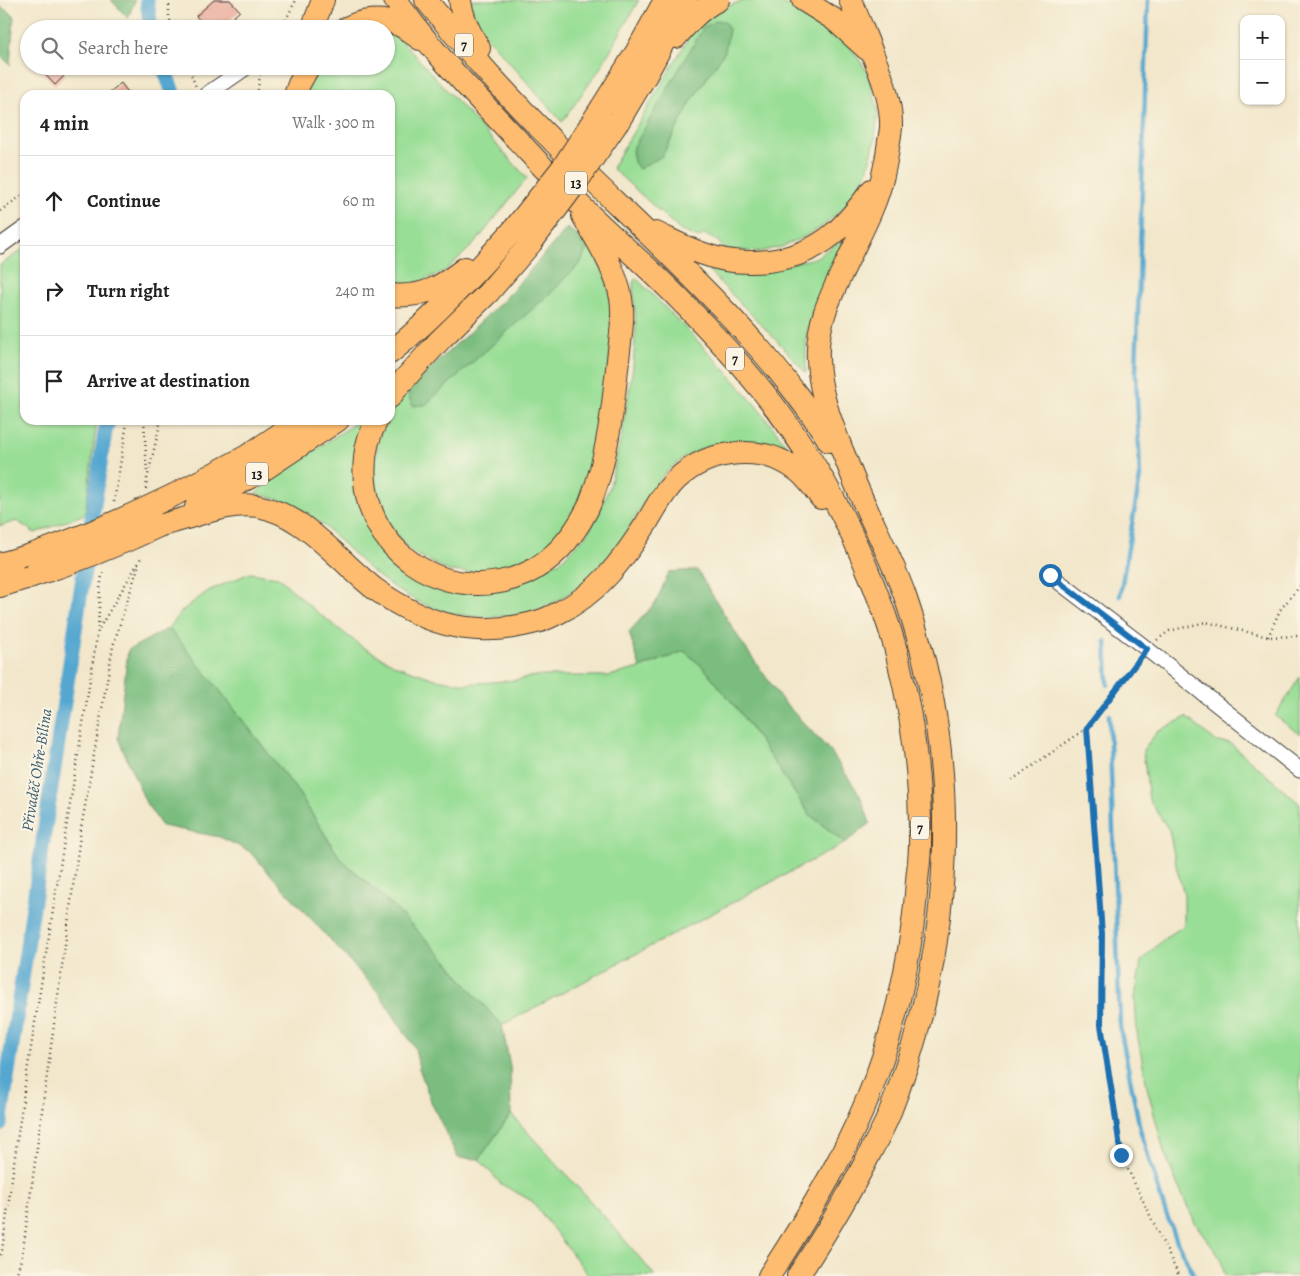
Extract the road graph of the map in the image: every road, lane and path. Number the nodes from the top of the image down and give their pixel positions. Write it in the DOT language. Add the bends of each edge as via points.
graph roads {
  1 [pos="169,0"];
  2 [pos="296,0"];
  3 [pos="323,0"];
  4 [pos="395,0"];
  5 [pos="426,0"];
  6 [pos="460,0"];
  7 [pos="654,0"];
  8 [pos="665,0"];
  9 [pos="686,0"];
  10 [pos="718,0"];
  11 [pos="803,0"];
  12 [pos="850,0"];
  13 [pos="170,20"];
  14 [pos="286,20"];
  15 [pos="315,20"];
  16 [pos="395,24"];
  17 [pos="433,48"];
  18 [pos="637,51"];
  19 [pos="872,53"];
  20 [pos="193,75"];
  21 [pos="234,75"];
  22 [pos="260,75"];
  23 [pos="296,75"];
  24 [pos="304,75"];
  25 [pos="646,75"];
  26 [pos="200,90"];
  27 [pos="204,90"];
  28 [pos="258,90"];
  29 [pos="294,90"];
  30 [pos="296,90"];
  31 [pos="504,90"];
  32 [pos="610,114"];
  33 [pos="883,175"];
  34 [pos="571,196"];
  35 [pos="20,197"];
  36 [pos="0,211"];
  37 [pos="640,227"];
  38 [pos="515,228"];
  39 [pos="20,232"];
  40 [pos="0,246"];
  41 [pos="395,296"];
  42 [pos="440,340"];
  43 [pos="395,349"];
  44 [pos="395,376"];
  45 [pos="395,390"];
  46 [pos="144,425"];
  47 [pos="160,425"];
  48 [pos="294,425"];
  49 [pos="331,425"];
  50 [pos="374,425"];
  51 [pos="147,478"];
  52 [pos="859,492"];
  53 [pos="145,497"];
  54 [pos="168,522"];
  55 [pos="141,551"];
  56 [pos="861,553"];
  57 [pos="140,560"];
  58 [pos="0,564"];
  59 [pos="1050,575"];
  60 [pos="0,586"];
  61 [pos="1300,586"];
  62 [pos="1300,636"];
  63 [pos="1268,637"];
  64 [pos="1147,649"];
  65 [pos="1087,728"];
  66 [pos="1300,770"];
  67 [pos="1012,780"];
  68 [pos="0,1255"];
  69 [pos="16,1276"];
  70 [pos="769,1276"];
  71 [pos="798,1276"];
  72 [pos="1179,1276"];
  1 -- 13 [label="path"];
  2 -- 14 [label="path"];
  3 -- 15 [label="highway"];
  4 -- 17 [label="highway, 7"];
  5 -- 31 [label="highway, 7"];
  6 -- 31 [label="highway" via="470,34"];
  7 -- 18 [label="highway"];
  8 -- 18 [label="highway, 13"];
  9 -- 25 [label="highway, 13"];
  10 -- 25 [label="highway" via="698,12"];
  11 -- 19 [label="highway" via="835,20"];
  12 -- 19 [label="highway"];
  16 -- 17 [label="highway"];
  17 -- 34 [label="highway, 7"];
  18 -- 32 [label="highway, 13"];
  19 -- 33 [label="highway" via="888,100 891,127"];
  20 -- 26 [label="path"];
  21 -- 27 [label="street"];
  22 -- 28 [label="path"];
  23 -- 29 [label="highway"];
  24 -- 30 [label="highway"];
  25 -- 32 [label="highway, 13"];
  31 -- 37 [label="highway, 7"];
  32 -- 38 [label="highway, 13, bridge"];
  32 -- 42 [label="highway, 13, bridge" via="583,173 531,243 488,293"];
  33 -- 37 [label="highway" via="831,236 806,251 773,261 725,260 702,254"];
  33 -- 52 [label="highway" via="872,210 824,312 818,340 821,388 828,415"];
  34 -- 50 [label="highway" via="614,274 621,297 622,319 610,430 601,474 588,509 564,545 526,574 495,583 447,580 417,567 383,534 370,505 364,474"];
  34 -- 56 [label="highway, 7" via="660,279 765,394 804,448"];
  35 -- 36 [label="path"];
  37 -- 52 [label="highway, 7" via="736,322 782,375 823,430"];
  38 -- 41 [label="highway" via="433,290"];
  38 -- 43 [label="highway, 13" via="466,283"];
  39 -- 40 [label="street"];
  42 -- 44 [label="highway, 13"];
  42 -- 45 [label="highway"];
  46 -- 51 [label="path"];
  47 -- 51 [label="path"];
  48 -- 58 [label="highway, 13, bridge" via="247,456 174,496 70,542"];
  49 -- 54 [label="highway, 13" via="264,470"];
  51 -- 53 [label="path"];
  52 -- 71 [label="highway, 7" via="906,598 933,698 943,795 941,903 922,1013 887,1119 825,1235"];
  54 -- 56 [label="highway" via="232,506 273,510 294,519 315,534 374,588 424,618 461,628 510,628 542,621 592,592 631,548 676,480 699,463 724,454 741,453 772,457 797,470"];
  54 -- 60 [label="highway, 13, bridge" via="90,556"];
  55 -- 57 [label="path"];
  56 -- 70 [label="highway, 7" via="884,609 908,707 919,798 916,899 897,1008 865,1104 838,1162"];
  57 -- 68 [label="path" via="98,630"];
  57 -- 69 [label="path" via="113,646 81,829 22,1256"];
  59 -- 64 [label="street"];
  61 -- 63 [label="path" via="1280,610"];
  62 -- 63 [label="path"];
  63 -- 64 [label="path" via="1206,622 1169,631"];
  64 -- 65 [label="path"];
  64 -- 66 [label="street"];
  65 -- 67 [label="path"];
  65 -- 72 [label="path" via="1102,934 1101,1025 1121,1155"];
}
